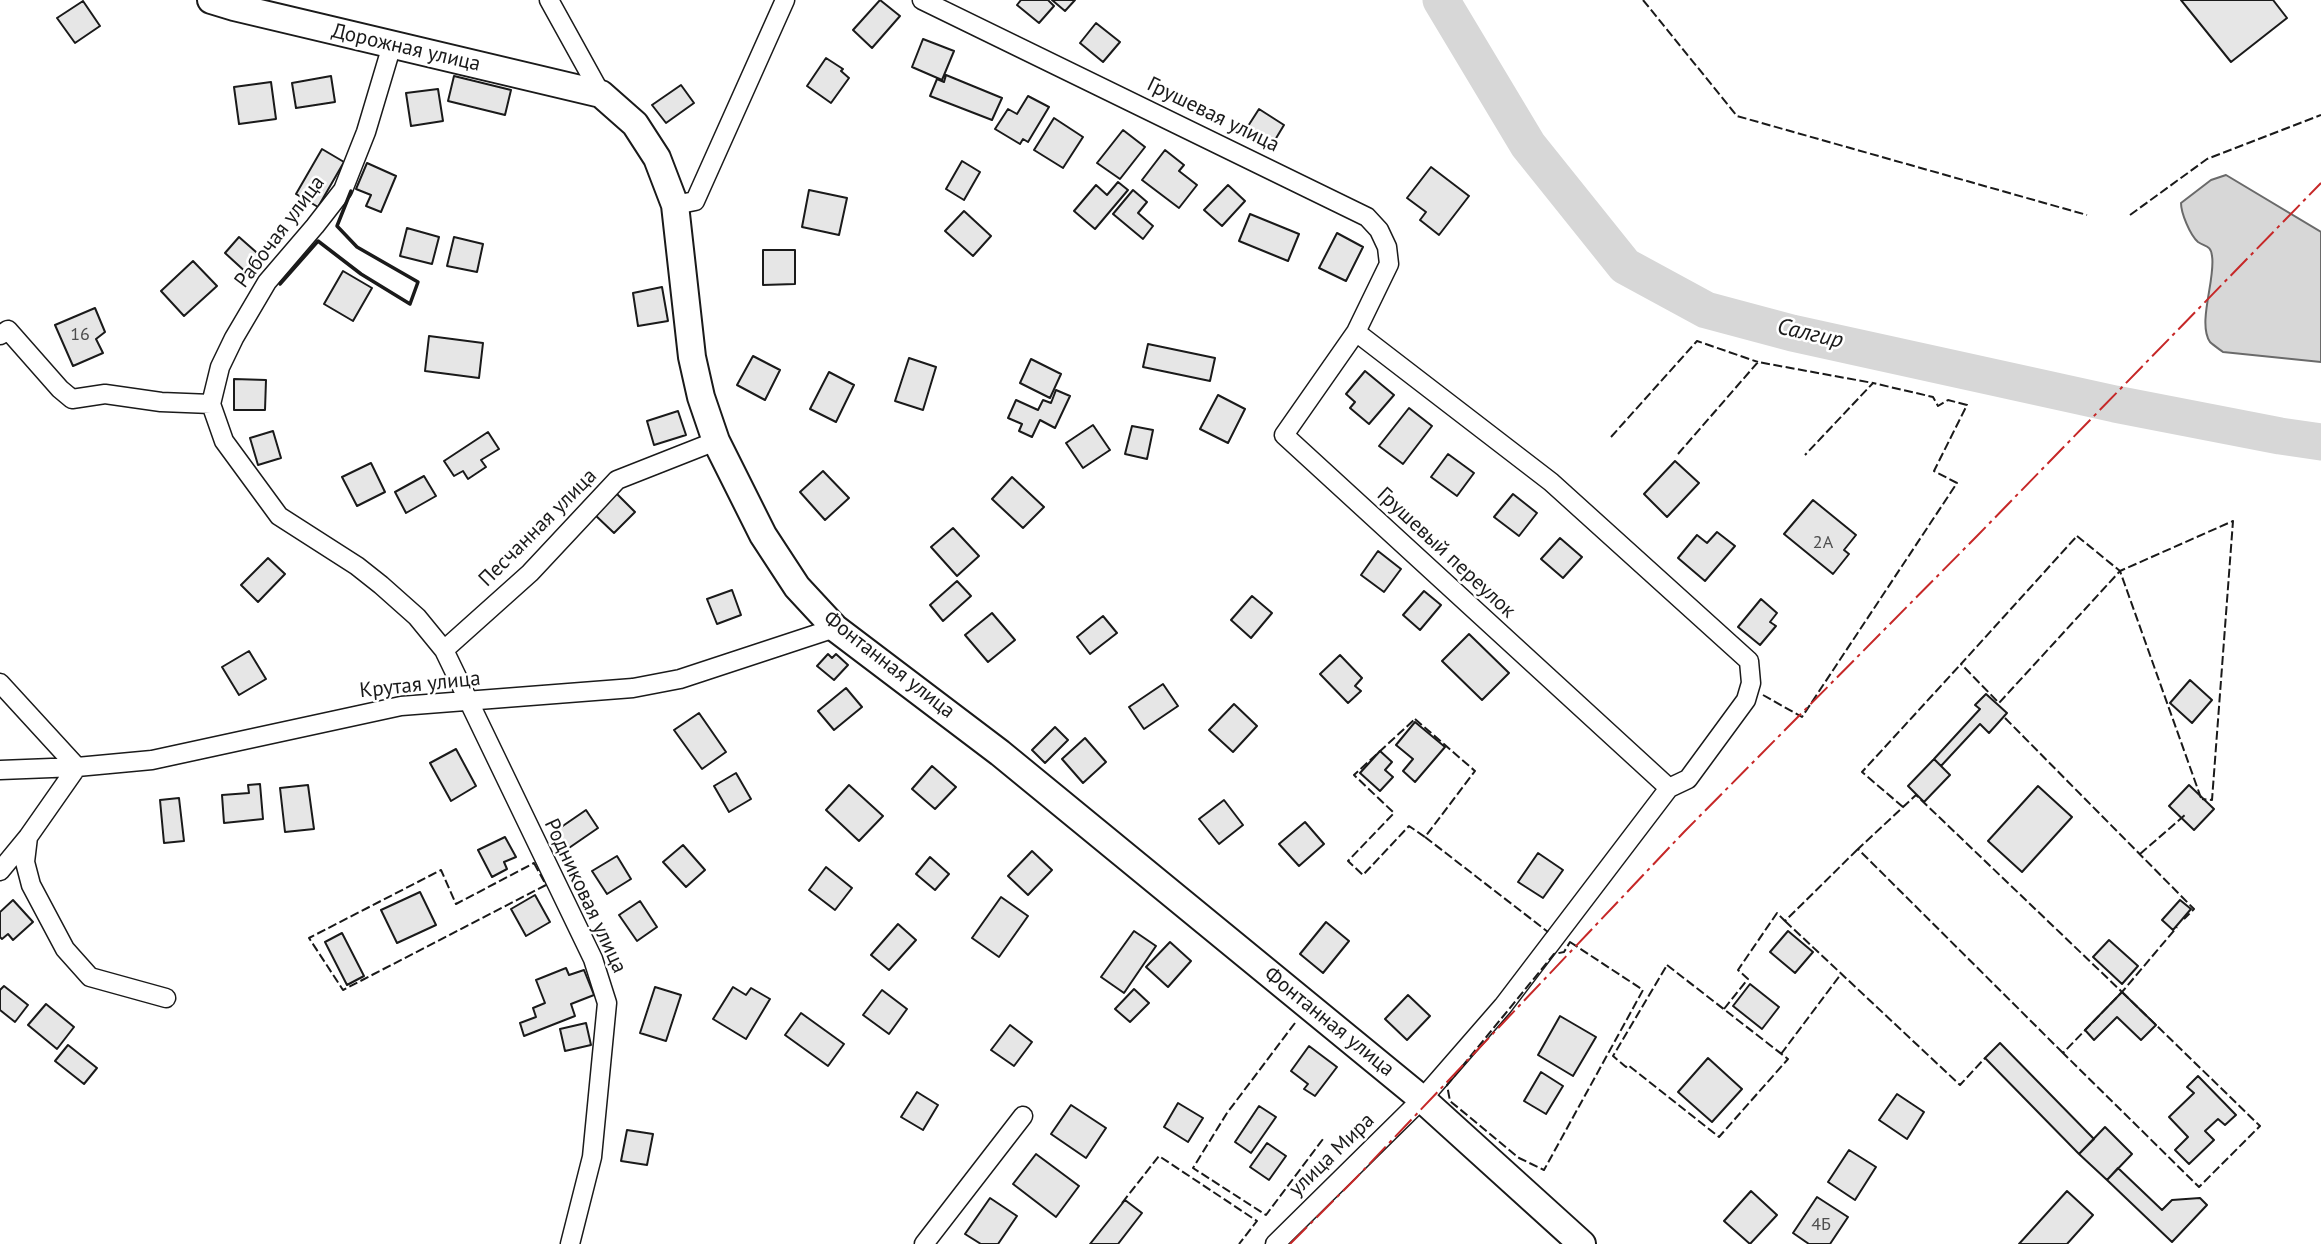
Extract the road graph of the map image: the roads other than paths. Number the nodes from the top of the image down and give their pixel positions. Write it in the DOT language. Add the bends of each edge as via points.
graph roads {
  1 [pos="211,0"];
  2 [pos="550,0"];
  3 [pos="785,0"];
  4 [pos="926,1"];
  5 [pos="392,45"];
  6 [pos="601,94"];
  7 [pos="675,205"];
  8 [pos="1356,332"];
  9 [pos="0,335"];
  10 [pos="211,404"];
  11 [pos="716,441"];
  12 [pos="835,628"];
  13 [pos="444,650"];
  14 [pos="0,683"];
  15 [pos="467,702"];
  16 [pos="77,766"];
  17 [pos="0,770"];
  18 [pos="1670,788"];
  19 [pos="28,837"];
  20 [pos="0,871"];
  21 [pos="166,998"];
  22 [pos="1422,1099"];
  23 [pos="1023,1116"];
  24 [pos="570,1244"];
  25 [pos="924,1244"];
  26 [pos="1275,1244"];
  27 [pos="1582,1244"];
  1 -- 5 [label="main road, Дорожная улица"];
  2 -- 6 [label="street, Фонтанная улица"];
  3 -- 7 [label="street" via="695,201"];
  4 -- 8 [label="street, Грушевая улица" via="1367,217 1387,247 1389,264"];
  5 -- 6 [label="main road, Дорожная улица"];
  5 -- 10 [label="street, Рабочая улица" via="343,190 267,282 220,367"];
  6 -- 7 [label="main road, Фонтанная улица" via="635,124 657,158"];
  7 -- 11 [label="main road, Фонтанная улица" via="692,357"];
  8 -- 18 [label="street, Грушевый переулок" via="1284,435"];
  8 -- 18 [label="street, улица Мира" via="1551,482 1749,660 1751,683 1746,700 1688,779"];
  9 -- 10 [label="street" via="8,330 72,398 105,394"];
  10 -- 13 [label="street" via="224,442 279,516 381,585 417,617"];
  11 -- 12 [label="main road, Фонтанная улица" via="770,546 797,587"];
  11 -- 13 [label="street, Песчанная улица" via="617,480 530,573"];
  12 -- 15 [label="street, Крутая улица" via="680,679 633,688"];
  12 -- 22 [label="main road, Фонтанная улица" via="1000,753"];
  13 -- 15 [label="street"];
  14 -- 16 [label="street"];
  15 -- 16 [label="street, Крутая улица" via="401,706 152,760"];
  15 -- 24 [label="street, Родниковая улица" via="593,959 607,1003 592,1157"];
  16 -- 17 [label="street, Крутая улица"];
  16 -- 19 [label="street"];
  18 -- 22 [label="street, улица Мира" via="1503,1006"];
  19 -- 20 [label="street"];
  19 -- 21 [label="street" via="25,862 31,885 65,949 90,977"];
  22 -- 26 [label="street, улица Мира"];
  22 -- 27 [label="main road, Фонтанная улица"];
  23 -- 25 [label="street"];
}
